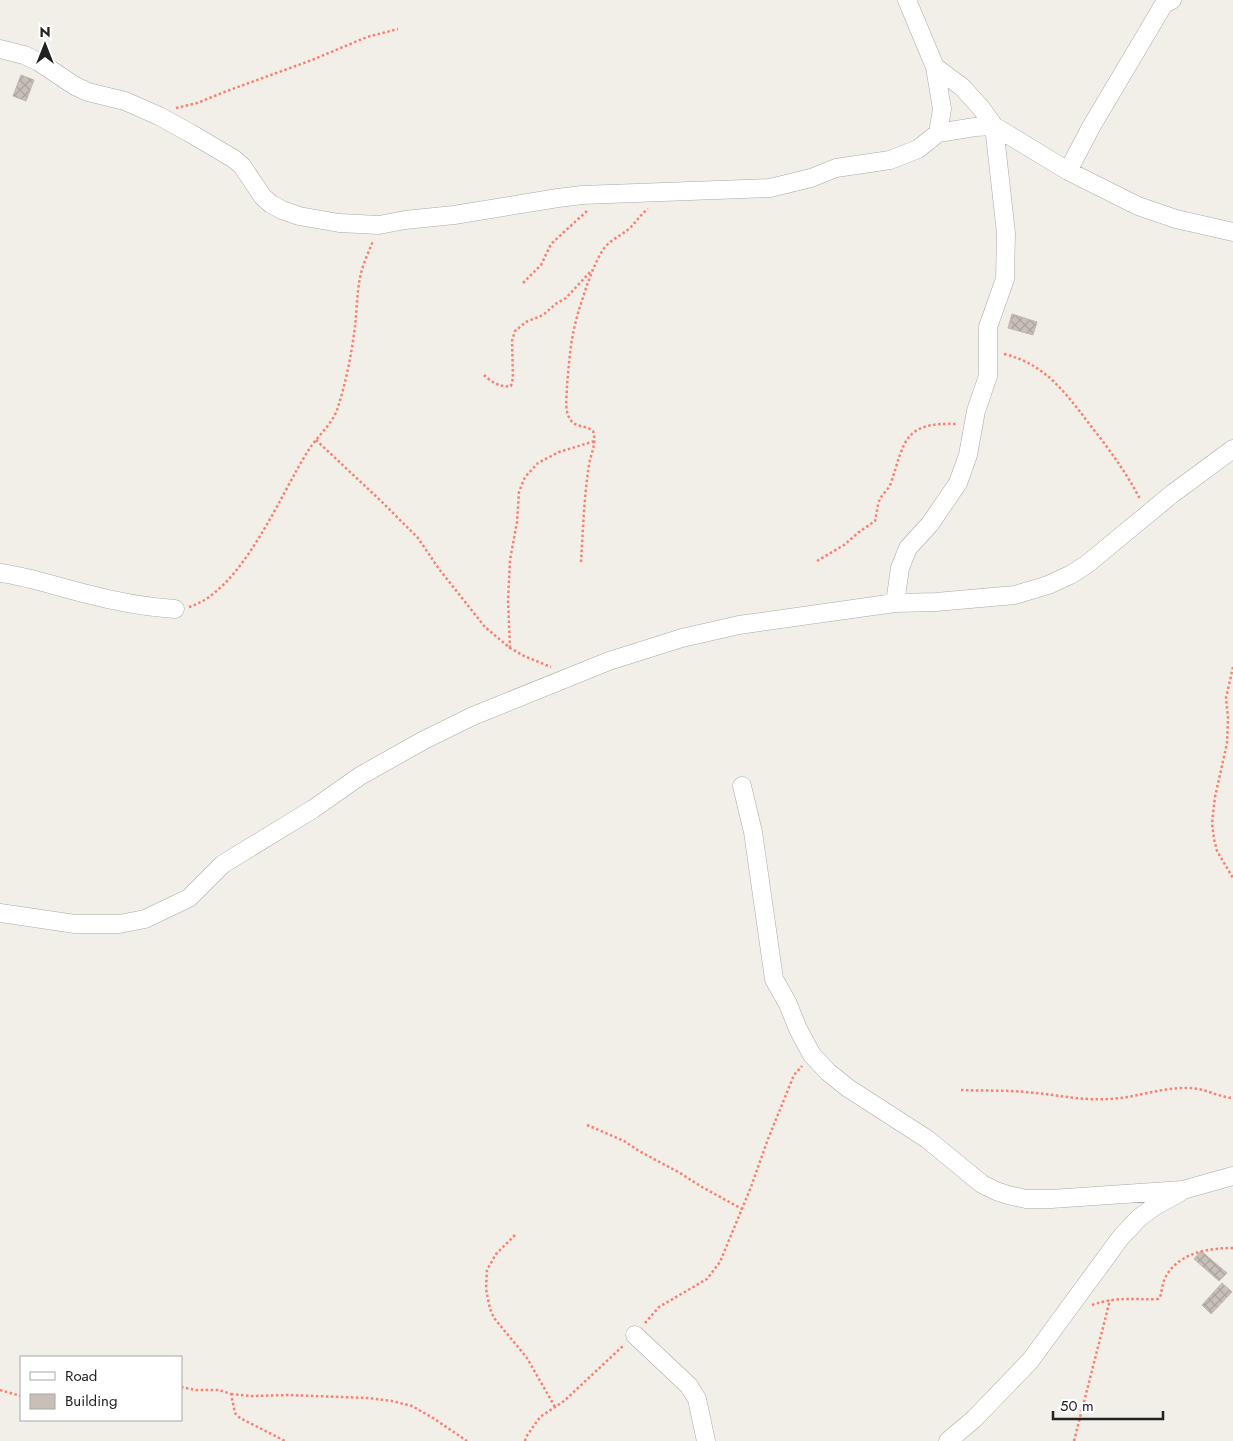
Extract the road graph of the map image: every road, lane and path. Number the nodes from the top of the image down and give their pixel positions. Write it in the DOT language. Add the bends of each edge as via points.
graph roads {
  1 [pos="907,0"];
  2 [pos="1172,0"];
  3 [pos="398,29"];
  4 [pos="0,49"];
  5 [pos="935,67"];
  6 [pos="159,116"];
  7 [pos="994,126"];
  8 [pos="938,133"];
  9 [pos="1068,171"];
  10 [pos="588,209"];
  11 [pos="648,209"];
  12 [pos="378,225"];
  13 [pos="1233,232"];
  14 [pos="593,269"];
  15 [pos="523,283"];
  16 [pos="988,351"];
  17 [pos="484,375"];
  18 [pos="973,425"];
  19 [pos="316,440"];
  20 [pos="594,442"];
  21 [pos="1233,449"];
  22 [pos="1148,514"];
  23 [pos="817,561"];
  24 [pos="581,562"];
  25 [pos="0,573"];
  26 [pos="894,603"];
  27 [pos="175,609"];
  28 [pos="510,648"];
  29 [pos="1233,667"];
  30 [pos="573,676"];
  31 [pos="742,786"];
  32 [pos="1233,878"];
  33 [pos="0,913"];
  34 [pos="812,1055"];
  35 [pos="961,1090"];
  36 [pos="1233,1098"];
  37 [pos="587,1125"];
  38 [pos="1233,1176"];
  39 [pos="1184,1190"];
  40 [pos="742,1209"];
  41 [pos="514,1235"];
  42 [pos="1233,1248"];
  43 [pos="1110,1300"];
  44 [pos="1064,1314"];
  45 [pos="635,1335"];
  46 [pos="182,1386"];
  47 [pos="0,1390"];
  48 [pos="231,1394"];
  49 [pos="20,1396"];
  50 [pos="555,1407"];
  51 [pos="285,1441"];
  52 [pos="467,1441"];
  53 [pos="525,1441"];
  54 [pos="706,1441"];
  55 [pos="948,1441"];
  56 [pos="1074,1441"];
  1 -- 5 [label="street"];
  2 -- 9 [label="street" via="1164,4"];
  3 -- 6 [label="path" via="367,37 197,103 155,114"];
  4 -- 6 [label="street" via="39,62 88,92 125,101"];
  5 -- 7 [label="street" via="962,87"];
  5 -- 8 [label="street" via="942,109"];
  6 -- 12 [label="street" via="234,159 249,174 263,197 282,210 316,220"];
  7 -- 8 [label="street"];
  7 -- 9 [label="street"];
  7 -- 16 [label="street" via="1006,258 1005,279 988,327"];
  8 -- 12 [label="street" via="918,150 897,158 836,168 770,188 574,196"];
  9 -- 13 [label="street" via="1138,206 1176,219"];
  10 -- 15 [label="path" via="551,244 541,265"];
  11 -- 14 [label="path" via="606,246"];
  12 -- 19 [label="path" via="361,274 352,345 338,410"];
  14 -- 17 [label="path" via="566,298 515,330 511,386 496,384"];
  14 -- 20 [label="path" via="575,325 566,404 569,419 593,431"];
  16 -- 18 [label="street" via="988,376"];
  16 -- 22 [label="path" via="1026,361 1065,392 1115,457"];
  18 -- 23 [label="path" via="940,424 912,433 903,446 891,484 878,504 875,521"];
  18 -- 26 [label="street" via="968,455 958,483 930,524 908,548 900,568"];
  19 -- 27 [label="path" via="256,542 226,582 210,597 191,607"];
  19 -- 28 [label="path" via="418,538 475,615"];
  20 -- 24 [label="path" via="584,509"];
  20 -- 28 [label="path" via="559,452 538,463 524,477 510,560"];
  21 -- 22 [label="street"];
  22 -- 26 [label="street" via="1086,565 1048,585 1015,596"];
  25 -- 27 [label="street" via="115,601"];
  26 -- 30 [label="street" via="738,625 682,638"];
  28 -- 30 [label="path"];
  29 -- 32 [label="path" via="1226,698 1227,743 1212,823 1217,851"];
  30 -- 33 [label="street" via="474,716 360,776 223,864 189,898 146,919 119,924 75,924"];
  31 -- 34 [label="street" via="753,832 774,979"];
  34 -- 39 [label="street" via="848,1088 927,1139 982,1184 996,1191 1026,1199 1051,1199"];
  34 -- 40 [label="path" via="794,1074"];
  35 -- 36 [label="path" via="1024,1092 1087,1100 1190,1088"];
  37 -- 40 [label="path" via="624,1142"];
  38 -- 39 [label="street"];
  39 -- 44 [label="street" via="1155,1206 1120,1237"];
  40 -- 45 [label="path" via="715,1270 707,1279 659,1307"];
  41 -- 50 [label="path" via="496,1254 487,1270 490,1309 527,1358"];
  42 -- 43 [label="path" via="1204,1251 1180,1260 1165,1279 1158,1299"];
  43 -- 44 [label="path"];
  43 -- 56 [label="path"];
  44 -- 55 [label="street" via="1030,1361"];
  45 -- 50 [label="path"];
  45 -- 54 [label="street" via="690,1386 697,1399"];
  46 -- 48 [label="path"];
  47 -- 49 [label="path"];
  48 -- 51 [label="path" via="235,1413 240,1418"];
  48 -- 52 [label="path" via="392,1401 412,1406"];
  50 -- 53 [label="path" via="540,1417"];
}
